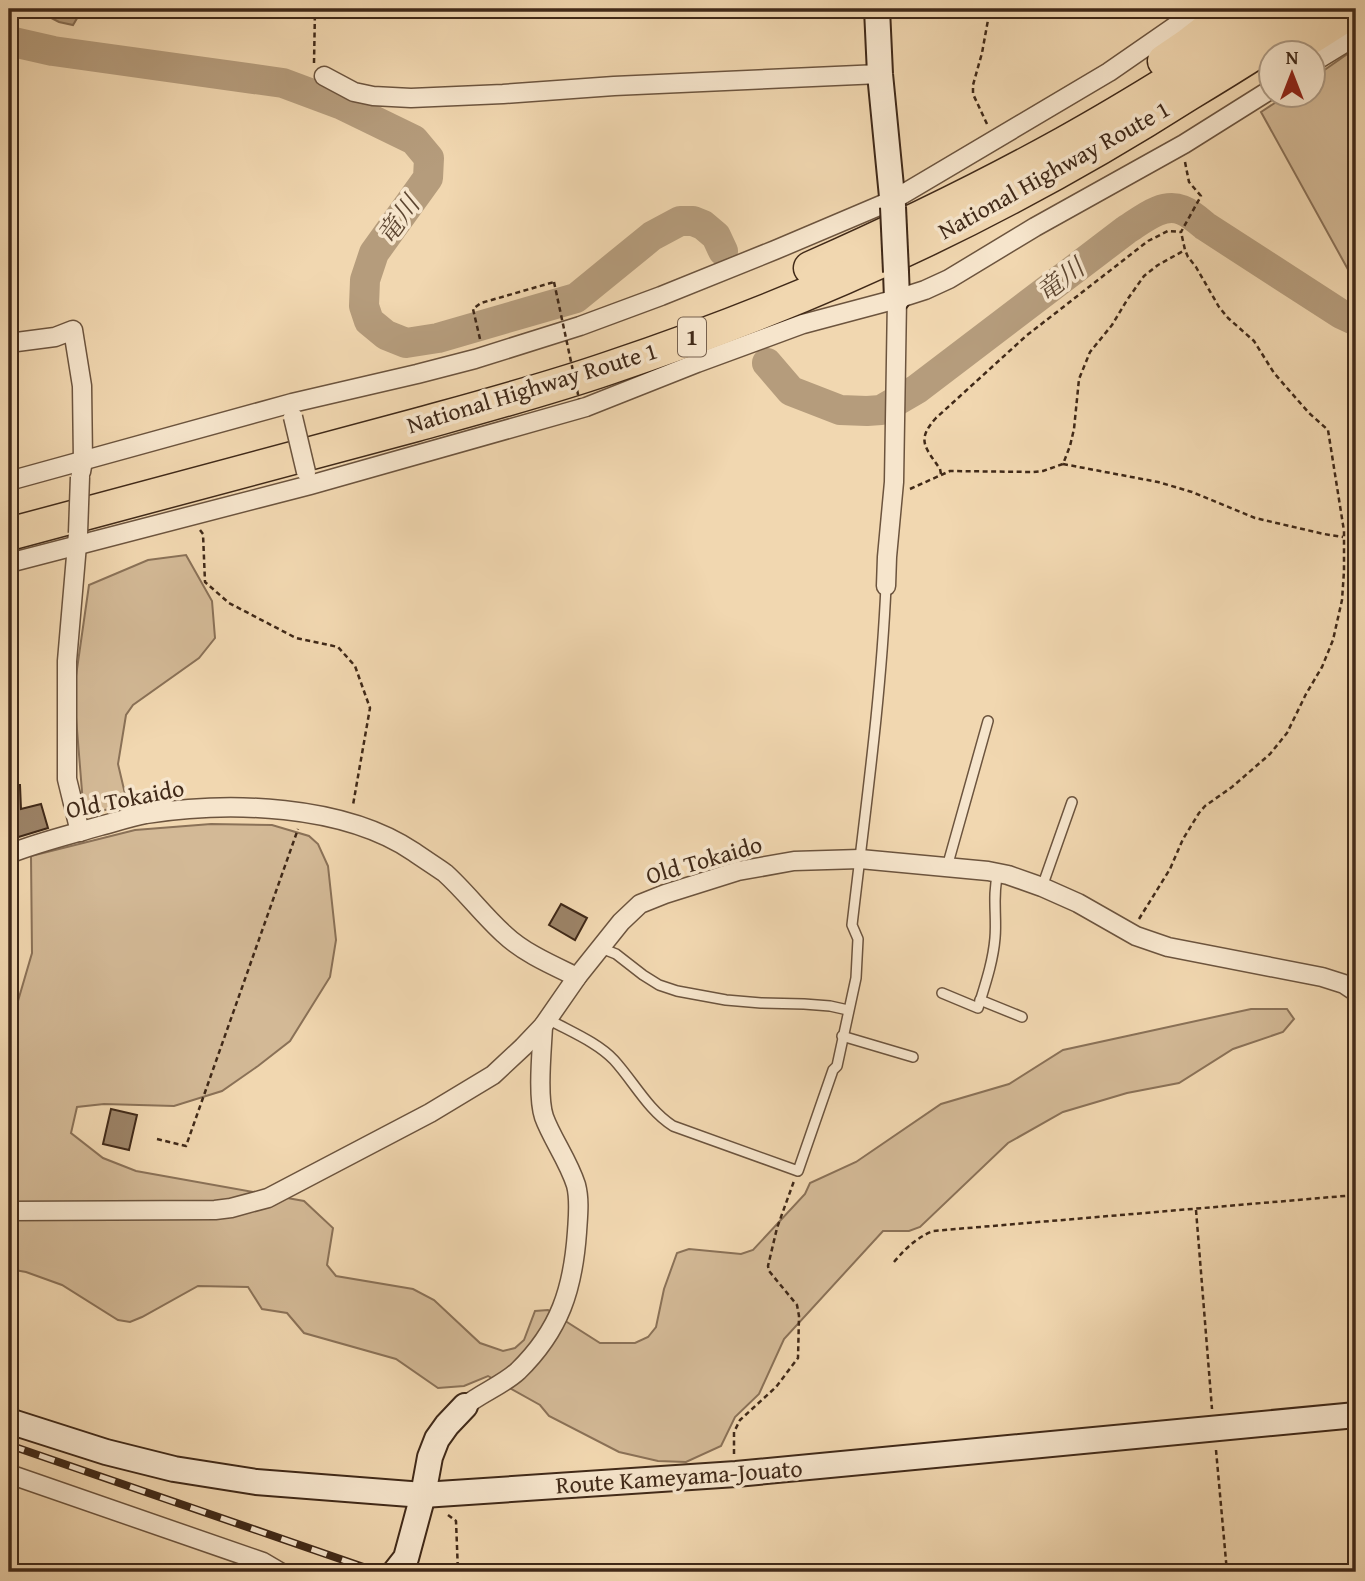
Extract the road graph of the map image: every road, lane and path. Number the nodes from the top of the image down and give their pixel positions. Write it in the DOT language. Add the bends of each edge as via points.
graph roads {
  1 [pos="315,9"];
  2 [pos="877,9"];
  3 [pos="990,9"];
  4 [pos="1200,9"];
  5 [pos="1234,9"];
  6 [pos="1282,9"];
  7 [pos="1321,9"];
  8 [pos="1356,9"];
  9 [pos="1356,36"];
  10 [pos="1309,38"];
  11 [pos="1326,54"];
  12 [pos="1256,71"];
  13 [pos="880,74"];
  14 [pos="324,76"];
  15 [pos="1256,99"];
  16 [pos="995,140"];
  17 [pos="1184,144"];
  18 [pos="1198,201"];
  19 [pos="893,204"];
  20 [pos="945,218"];
  21 [pos="1185,222"];
  22 [pos="1181,231"];
  23 [pos="1185,250"];
  24 [pos="897,299"];
  25 [pos="9,343"];
  26 [pos="482,344"];
  27 [pos="579,399"];
  28 [pos="293,410"];
  29 [pos="1063,464"];
  30 [pos="81,469"];
  31 [pos="941,474"];
  32 [pos="308,478"];
  33 [pos="9,481"];
  34 [pos="893,496"];
  35 [pos="9,512"];
  36 [pos="193,514"];
  37 [pos="9,534"];
  38 [pos="1344,537"];
  39 [pos="78,539"];
  40 [pos="9,563"];
  41 [pos="886,586"];
  42 [pos="988,721"];
  43 [pos="1072,802"];
  44 [pos="304,813"];
  45 [pos="355,823"];
  46 [pos="80,832"];
  47 [pos="9,854"];
  48 [pos="860,859"];
  49 [pos="947,867"];
  50 [pos="998,873"];
  51 [pos="1042,887"];
  52 [pos="1131,933"];
  53 [pos="601,948"];
  54 [pos="577,977"];
  55 [pos="1356,992"];
  56 [pos="942,993"];
  57 [pos="980,1000"];
  58 [pos="848,1010"];
  59 [pos="1022,1017"];
  60 [pos="545,1023"];
  61 [pos="842,1036"];
  62 [pos="913,1057"];
  63 [pos="156,1139"];
  64 [pos="798,1171"];
  65 [pos="1356,1195"];
  66 [pos="1195,1210"];
  67 [pos="9,1211"];
  68 [pos="894,1262"];
  69 [pos="465,1406"];
  70 [pos="1356,1415"];
  71 [pos="9,1421"];
  72 [pos="1214,1429"];
  73 [pos="9,1474"];
  74 [pos="736,1474"];
  75 [pos="423,1495"];
  76 [pos="280,1572"];
  77 [pos="395,1572"];
  78 [pos="458,1572"];
  79 [pos="1227,1572"];
  1 -- 14 [label="path" via="314,73"];
  2 -- 13 [label="main road"];
  3 -- 16 [label="path" via="973,94"];
  4 -- 16 [label="street" via="1109,72"];
  5 -- 20 [label="highway" via="1119,92 952,192"];
  6 -- 20 [label="highway, National Highway Route 1 / 1" via="1003,176"];
  7 -- 20 [label="highway, National Highway Route 1 / 1" via="1143,123 1012,198"];
  8 -- 10 [label="highway"];
  9 -- 11 [label="street"];
  12 -- 20 [label="highway" via="984,225"];
  13 -- 14 [label="street" via="411,98 354,92"];
  13 -- 19 [label="main road"];
  15 -- 17 [label="street"];
  16 -- 19 [label="street"];
  17 -- 18 [label="path" via="1185,166 1189,182 1201,197"];
  17 -- 24 [label="street" via="949,279"];
  18 -- 21 [label="path"];
  18 -- 22 [label="path"];
  19 -- 24 [label="main road, bridge"];
  19 -- 28 [label="street" via="580,326"];
  20 -- 35 [label="highway, National Highway Route 1 / 1" via="604,347 461,391"];
  20 -- 37 [label="highway, National Highway Route 1 / 1" via="807,293 609,368"];
  22 -- 23 [label="path"];
  22 -- 31 [label="path" via="1168,231 1148,241 1026,336 936,418 923,438"];
  23 -- 29 [label="path" via="1144,276 1090,352 1079,379 1074,429"];
  23 -- 38 [label="path" via="1228,318 1254,341 1275,373 1328,430"];
  24 -- 32 [label="street" via="803,324 586,407"];
  24 -- 34 [label="street"];
  25 -- 30 [label="street" via="73,330 82,386"];
  26 -- 27 [label="path, bridge" via="473,309 554,282"];
  28 -- 30 [label="street"];
  28 -- 32 [label="street, bridge"];
  29 -- 31 [label="path" via="1033,472"];
  29 -- 38 [label="path" via="1158,482 1255,519"];
  30 -- 33 [label="street"];
  30 -- 39 [label="street, bridge"];
  31 -- 34 [label="path"];
  32 -- 36 [label="street"];
  34 -- 41 [label="street"];
  36 -- 39 [label="street"];
  36 -- 45 [label="path" via="203,534 205,582 229,603 296,638 338,647 355,666 370,708 351,814"];
  38 -- 52 [label="path" via="1342,600 1333,640 1287,733 1270,754 1195,818"];
  39 -- 40 [label="street"];
  39 -- 46 [label="street" via="67,661 67,779"];
  41 -- 48 [label="lane" via="884,646"];
  42 -- 49 [label="lane"];
  43 -- 51 [label="lane"];
  44 -- 45 [label="street, Old Tokaido"];
  44 -- 46 [label="street, Old Tokaido" via="189,809 144,814"];
  44 -- 63 [label="path" via="186,1146"];
  45 -- 54 [label="street, Old Tokaido" via="411,850 445,874 505,936"];
  46 -- 47 [label="street, Old Tokaido"];
  48 -- 49 [label="street, Old Tokaido"];
  48 -- 53 [label="street, Old Tokaido" via="794,861 738,871 665,894 634,909"];
  48 -- 58 [label="lane" via="852,925 858,939 856,978"];
  49 -- 50 [label="street, Old Tokaido"];
  50 -- 51 [label="street, Old Tokaido"];
  50 -- 57 [label="lane" via="995,943"];
  51 -- 52 [label="street, Old Tokaido"];
  52 -- 55 [label="street, Old Tokaido" via="1168,947 1322,977"];
  53 -- 54 [label="street, Old Tokaido"];
  53 -- 58 [label="lane" via="677,992"];
  54 -- 60 [label="street"];
  56 -- 57 [label="lane" via="978,1008"];
  57 -- 59 [label="lane"];
  58 -- 61 [label="lane"];
  60 -- 64 [label="lane" via="612,1057 673,1126"];
  60 -- 67 [label="street" via="493,1075 268,1198 215,1210"];
  60 -- 69 [label="street" via="541,1103 579,1201 572,1278 560,1314 541,1346 516,1373"];
  61 -- 62 [label="lane"];
  61 -- 64 [label="lane" via="837,1066"];
  64 -- 74 [label="path" via="768,1266 797,1305 798,1358 776,1387 740,1420 734,1432"];
  65 -- 66 [label="path"];
  66 -- 68 [label="path" via="933,1231 920,1236"];
  66 -- 72 [label="path"];
  69 -- 75 [label="main road" via="437,1438"];
  70 -- 72 [label="main road, Route Kameyama-Jouato"];
  71 -- 75 [label="main road, Route Kameyama-Jouato" via="174,1469 256,1482"];
  72 -- 74 [label="main road, Route Kameyama-Jouato"];
  72 -- 79 [label="path"];
  73 -- 76 [label="street" via="263,1562"];
  74 -- 75 [label="main road, Route Kameyama-Jouato"];
  75 -- 77 [label="main road" via="406,1558"];
  75 -- 78 [label="path" via="456,1521"];
}
